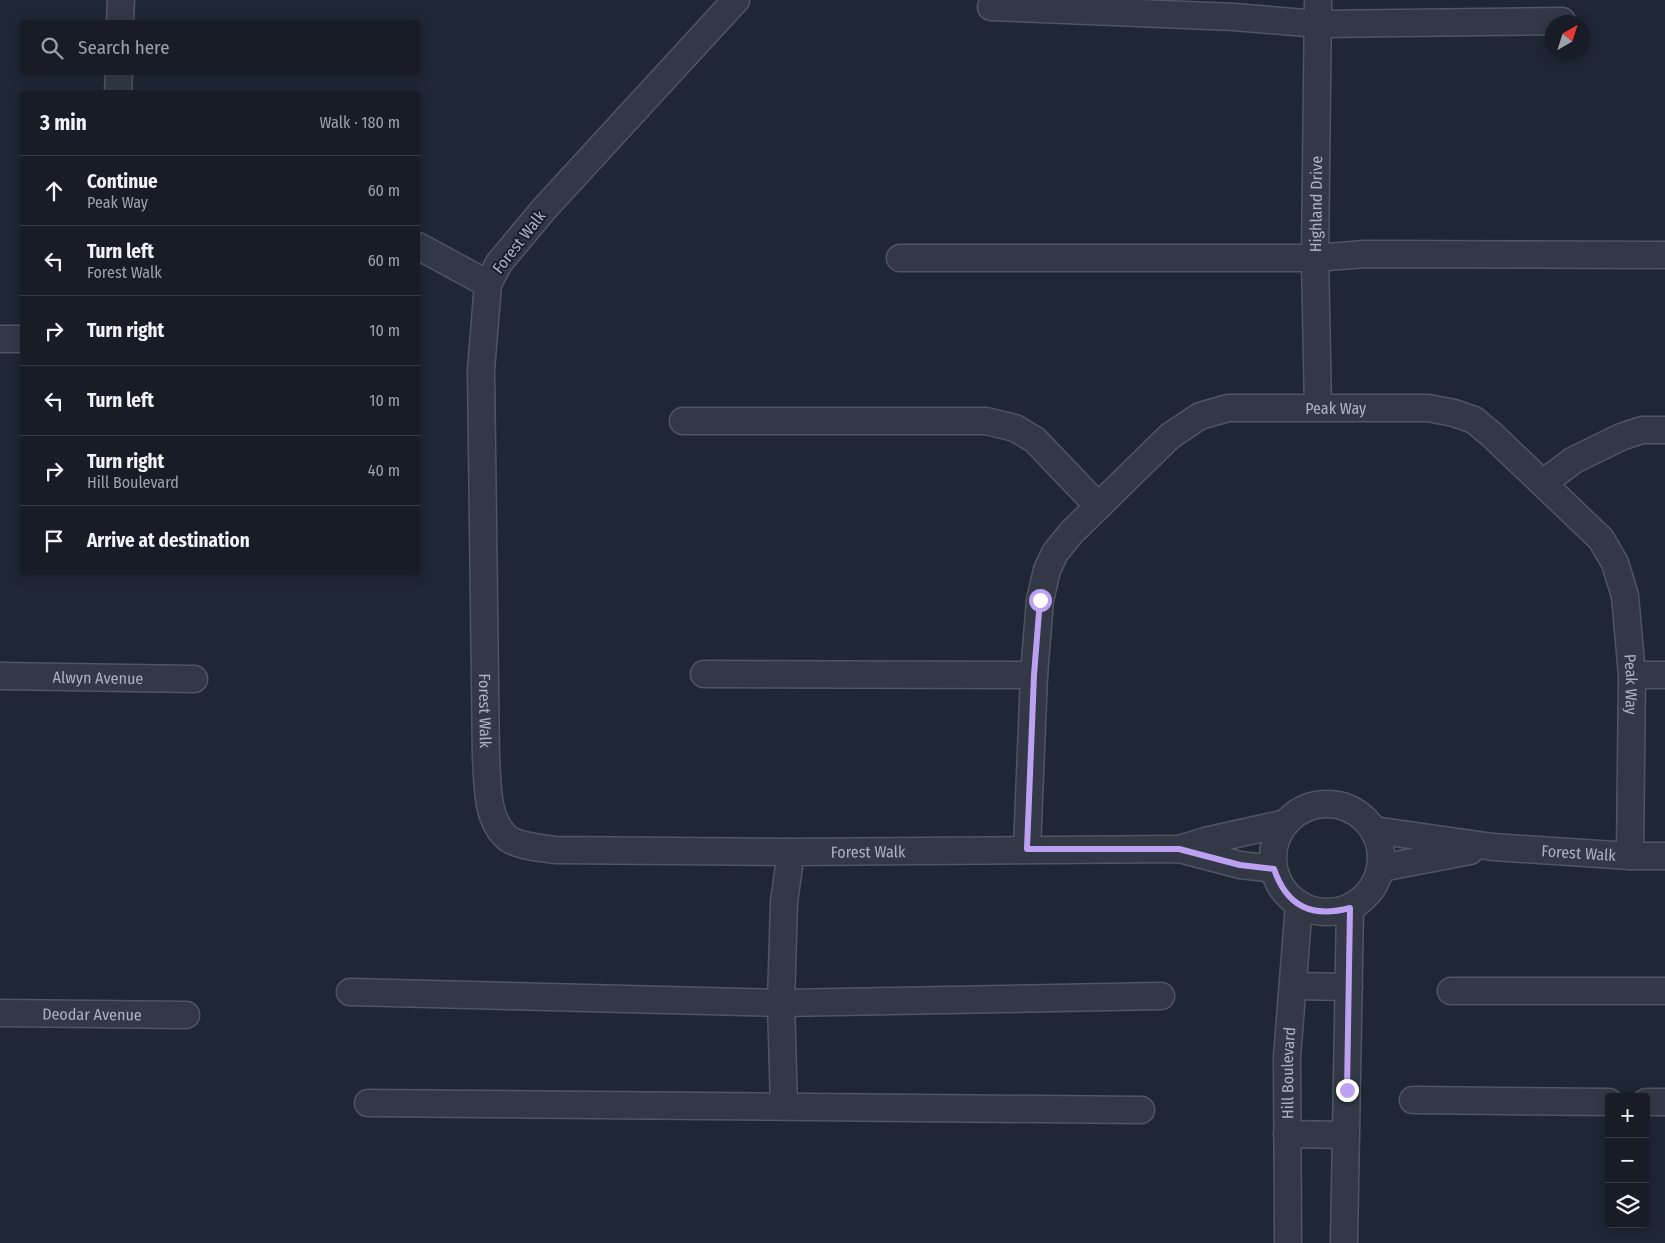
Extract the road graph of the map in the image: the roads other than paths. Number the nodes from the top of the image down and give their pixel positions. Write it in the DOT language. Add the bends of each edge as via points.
graph roads {
  1 [pos="121,0"];
  2 [pos="736,0"];
  3 [pos="991,7"];
  4 [pos="1318,12"];
  5 [pos="120,20"];
  6 [pos="1545,20"];
  7 [pos="119,75"];
  8 [pos="118,90"];
  9 [pos="420,247"];
  10 [pos="1665,255"];
  11 [pos="900,258"];
  12 [pos="1315,258"];
  13 [pos="488,284"];
  14 [pos="0,339"];
  15 [pos="20,339"];
  16 [pos="1318,408"];
  17 [pos="683,421"];
  18 [pos="1665,430"];
  19 [pos="1542,483"];
  20 [pos="1098,506"];
  21 [pos="704,674"];
  22 [pos="1034,675"];
  23 [pos="1632,675"];
  24 [pos="1665,675"];
  25 [pos="0,676"];
  26 [pos="194,678"];
  27 [pos="1286,823"];
  28 [pos="1374,830"];
  29 [pos="1493,847"];
  30 [pos="1027,849"];
  31 [pos="1179,849"];
  32 [pos="791,852"];
  33 [pos="1630,856"];
  34 [pos="1665,856"];
  35 [pos="1381,868"];
  36 [pos="1274,869"];
  37 [pos="1299,904"];
  38 [pos="1350,908"];
  39 [pos="1292,986"];
  40 [pos="1349,987"];
  41 [pos="1452,990"];
  42 [pos="1665,991"];
  43 [pos="350,992"];
  44 [pos="1161,996"];
  45 [pos="781,1002"];
  46 [pos="0,1013"];
  47 [pos="186,1015"];
  48 [pos="1413,1100"];
  49 [pos="1605,1102"];
  50 [pos="1650,1102"];
  51 [pos="1665,1102"];
  52 [pos="368,1103"];
  53 [pos="784,1106"];
  54 [pos="1141,1110"];
  55 [pos="1287,1134"];
  56 [pos="1346,1135"];
  57 [pos="1288,1243"];
  58 [pos="1344,1243"];
  1 -- 5 [label="street"];
  2 -- 13 [label="street, Forest Walk" via="538,216 499,263"];
  3 -- 4 [label="street" via="1224,17"];
  4 -- 6 [label="street"];
  4 -- 12 [label="street, Highland Drive"];
  7 -- 8 [label="street"];
  9 -- 13 [label="street"];
  10 -- 12 [label="street" via="1365,254"];
  11 -- 12 [label="street"];
  12 -- 16 [label="street, Highland Drive"];
  13 -- 32 [label="street, Forest Walk" via="481,370 486,759 492,817 507,837 523,844 555,850"];
  14 -- 15 [label="street"];
  16 -- 19 [label="street, Peak Way" via="1428,408 1454,413 1474,420"];
  16 -- 20 [label="street, Peak Way" via="1228,408 1200,416 1170,436"];
  17 -- 20 [label="street" via="986,421 1015,428 1035,440"];
  18 -- 19 [label="street" via="1642,430 1621,437 1574,460"];
  19 -- 23 [label="street, Peak Way" via="1601,540 1615,563 1625,596"];
  20 -- 22 [label="street, Peak Way" via="1071,533 1046,570 1040,600"];
  21 -- 22 [label="street"];
  22 -- 30 [label="street, Peak Way"];
  23 -- 24 [label="street"];
  23 -- 33 [label="street, Peak Way"];
  25 -- 26 [label="street, Alwyn Avenue"];
  27 -- 28 [label="street" via="1298,812 1314,805 1332,804 1363,817"];
  27 -- 31 [label="street, Forest Walk"];
  27 -- 36 [label="street" via="1277,837"];
  28 -- 29 [label="street, Forest Walk"];
  28 -- 35 [label="street" via="1381,848"];
  29 -- 33 [label="street, Forest Walk"];
  29 -- 35 [label="street, Forest Walk"];
  30 -- 31 [label="street, Forest Walk"];
  30 -- 32 [label="street, Forest Walk"];
  31 -- 36 [label="street, Forest Walk" via="1240,865"];
  32 -- 45 [label="street" via="784,902"];
  33 -- 34 [label="street, Forest Walk"];
  35 -- 38 [label="street" via="1365,898"];
  36 -- 37 [label="street" via="1279,883"];
  37 -- 38 [label="street" via="1324,912"];
  37 -- 39 [label="street, Hill Boulevard"];
  38 -- 40 [label="street"];
  39 -- 40 [label="street"];
  39 -- 55 [label="street, Hill Boulevard" via="1287,1057"];
  40 -- 56 [label="street"];
  41 -- 42 [label="street"];
  43 -- 45 [label="street"];
  44 -- 45 [label="street"];
  45 -- 53 [label="street"];
  46 -- 47 [label="street, Deodar Avenue"];
  48 -- 49 [label="street"];
  50 -- 51 [label="street"];
  52 -- 53 [label="street"];
  53 -- 54 [label="street"];
  55 -- 56 [label="street"];
  55 -- 57 [label="street, Hill Boulevard"];
  56 -- 58 [label="street"];
}
